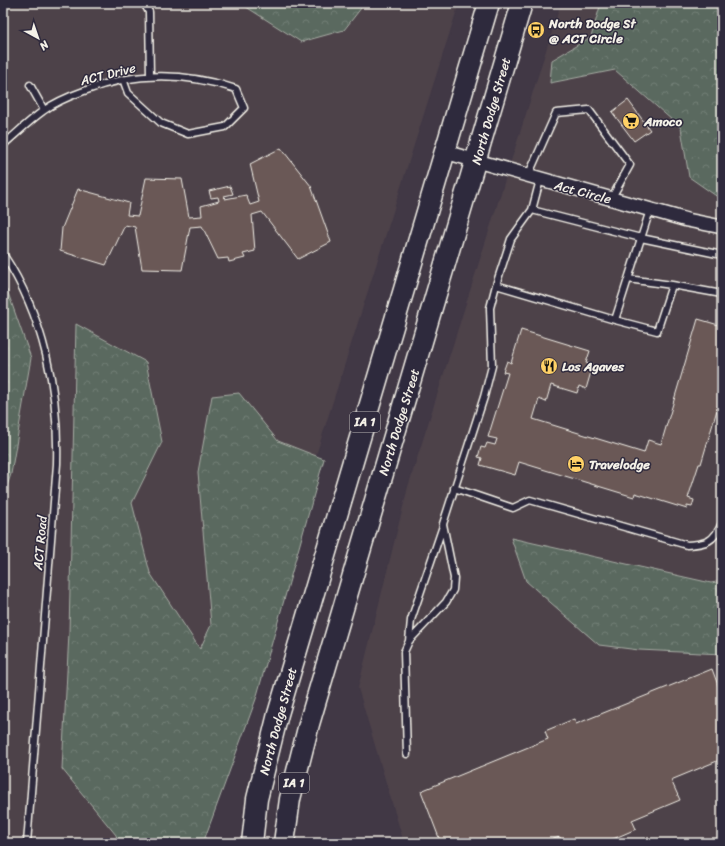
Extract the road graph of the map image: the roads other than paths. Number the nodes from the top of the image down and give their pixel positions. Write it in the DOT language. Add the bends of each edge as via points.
graph roads {
  1 [pos="144,3"];
  2 [pos="489,3"];
  3 [pos="522,3"];
  4 [pos="150,76"];
  5 [pos="122,79"];
  6 [pos="30,85"];
  7 [pos="44,110"];
  8 [pos="3,145"];
  9 [pos="445,152"];
  10 [pos="476,162"];
  11 [pos="534,178"];
  12 [pos="611,199"];
  13 [pos="532,210"];
  14 [pos="650,210"];
  15 [pos="722,227"];
  16 [pos="641,238"];
  17 [pos="3,254"];
  18 [pos="722,255"];
  19 [pos="628,279"];
  20 [pos="496,285"];
  21 [pos="672,285"];
  22 [pos="722,294"];
  23 [pos="615,320"];
  24 [pos="454,488"];
  25 [pos="722,523"];
  26 [pos="443,524"];
  27 [pos="409,641"];
  28 [pos="407,754"];
  29 [pos="27,843"];
  30 [pos="252,843"];
  31 [pos="284,843"];
  1 -- 4 [label="lane" via="149,12"];
  2 -- 9 [label="main road, North Dodge Street / IA 1"];
  3 -- 10 [label="main road, North Dodge Street / IA 1"];
  4 -- 5 [label="lane, ACT Drive"];
  4 -- 5 [label="lane, ACT Drive" via="210,80 236,89 244,108 225,127 188,134 162,123 128,93"];
  5 -- 7 [label="lane, ACT Drive" via="70,96"];
  6 -- 7 [label="lane"];
  7 -- 8 [label="lane, ACT Drive"];
  9 -- 10 [label="street, Act Circle"];
  9 -- 30 [label="main road, North Dodge Street / IA 1" via="278,714 257,799"];
  10 -- 11 [label="street, Act Circle"];
  10 -- 31 [label="main road, North Dodge Street / IA 1" via="309,724 290,799"];
  11 -- 12 [label="street, Act Circle"];
  11 -- 12 [label="lane" via="556,113 589,110 630,165"];
  11 -- 13 [label="lane"];
  12 -- 14 [label="street, Act Circle"];
  13 -- 16 [label="lane"];
  13 -- 20 [label="lane" via="511,239"];
  14 -- 15 [label="street, Act Circle"];
  14 -- 16 [label="lane"];
  16 -- 18 [label="lane"];
  16 -- 19 [label="lane"];
  17 -- 29 [label="lane, ACT Road" via="24,293 38,327 51,376 58,434"];
  19 -- 21 [label="lane"];
  19 -- 23 [label="lane"];
  20 -- 23 [label="lane"];
  20 -- 24 [label="lane" via="490,308 492,366"];
  21 -- 22 [label="lane"];
  21 -- 23 [label="lane" via="657,331"];
  24 -- 25 [label="lane" via="512,508 530,500 687,545 704,544 717,534"];
  24 -- 26 [label="lane"];
  26 -- 27 [label="lane" via="411,620"];
  26 -- 27 [label="lane" via="454,578 453,590 446,602"];
  27 -- 28 [label="lane" via="404,652"];
}
